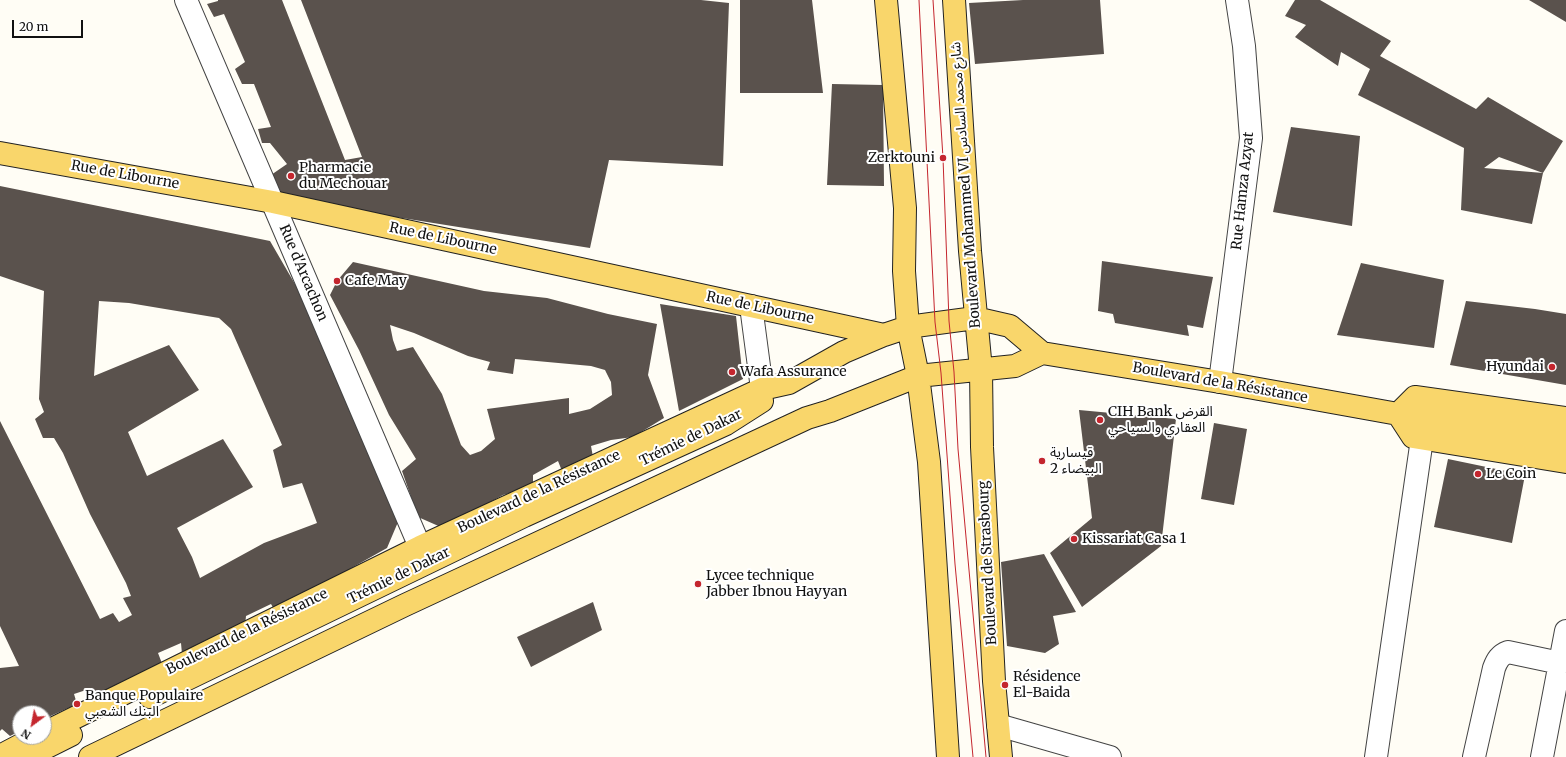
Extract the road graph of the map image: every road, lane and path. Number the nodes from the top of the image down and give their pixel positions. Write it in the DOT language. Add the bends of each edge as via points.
graph roads {
  1 [pos="186,0"];
  2 [pos="886,0"];
  3 [pos="954,0"];
  4 [pos="1237,0"];
  5 [pos="0,153"];
  6 [pos="273,202"];
  7 [pos="751,306"];
  8 [pos="975,318"];
  9 [pos="908,327"];
  10 [pos="884,334"];
  11 [pos="1042,353"];
  12 [pos="980,370"];
  13 [pos="918,376"];
  14 [pos="790,382"];
  15 [pos="1220,382"];
  16 [pos="762,389"];
  17 [pos="1398,414"];
  18 [pos="807,418"];
  19 [pos="1566,418"];
  20 [pos="1422,439"];
  21 [pos="1566,440"];
  22 [pos="1566,462"];
  23 [pos="420,547"];
  24 [pos="1564,648"];
  25 [pos="998,725"];
  26 [pos="52,729"];
  27 [pos="21,745"];
  28 [pos="0,756"];
  29 [pos="27,757"];
  30 [pos="60,757"];
  31 [pos="90,757"];
  32 [pos="948,757"];
  33 [pos="1001,757"];
  34 [pos="1110,757"];
  35 [pos="1376,757"];
  36 [pos="1474,757"];
  37 [pos="1542,757"];
  1 -- 6 [label="street, Rue d'Arcachon"];
  2 -- 9 [label="main road" via="905,208 904,271"];
  3 -- 8 [label="main road, Boulevard Mohammed VI شارع محمد السادس"];
  4 -- 15 [label="street, Rue Hamza Azyat" via="1244,46 1251,138"];
  5 -- 6 [label="main road, Rue de Libourne"];
  6 -- 7 [label="main road, Rue de Libourne"];
  6 -- 23 [label="street, Rue d'Arcachon"];
  7 -- 10 [label="main road, Rue de Libourne"];
  7 -- 16 [label="street"];
  8 -- 9 [label="main road, Boulevard de la Résistance"];
  8 -- 11 [label="main road, Boulevard de la Résistance" via="1010,326"];
  8 -- 12 [label="main road, Boulevard Mohammed VI شارع محمد السادس"];
  9 -- 10 [label="main road, Boulevard de la Résistance"];
  9 -- 13 [label="main road"];
  10 -- 14 [label="main road, Boulevard de la Résistance" via="844,352"];
  11 -- 12 [label="main road" via="1015,366"];
  11 -- 15 [label="main road, Boulevard de la Résistance"];
  12 -- 13 [label="main road"];
  12 -- 25 [label="main road, Boulevard de Strasbourg"];
  13 -- 18 [label="main road"];
  13 -- 32 [label="main road" via="929,462"];
  14 -- 16 [label="main road, Boulevard de la Résistance"];
  14 -- 29 [label="main road, Trémie de Dakar" via="726,424 524,516"];
  15 -- 17 [label="main road, Boulevard de la Résistance"];
  16 -- 23 [label="main road, Boulevard de la Résistance"];
  17 -- 19 [label="main road" via="1415,397"];
  17 -- 20 [label="main road" via="1413,437"];
  17 -- 21 [label="main road, Boulevard de la Résistance"];
  18 -- 30 [label="main road, Trémie de Dakar" via="755,429 434,578"];
  18 -- 31 [label="main road" via="405,605"];
  20 -- 22 [label="main road"];
  20 -- 35 [label="street"];
  23 -- 26 [label="main road, Boulevard de la Résistance"];
  24 -- 36 [label="street" via="1508,652 1499,657 1494,668"];
  24 -- 37 [label="street"];
  25 -- 33 [label="main road, Boulevard de Strasbourg"];
  25 -- 34 [label="street"];
  27 -- 28 [label="main road"];
}
